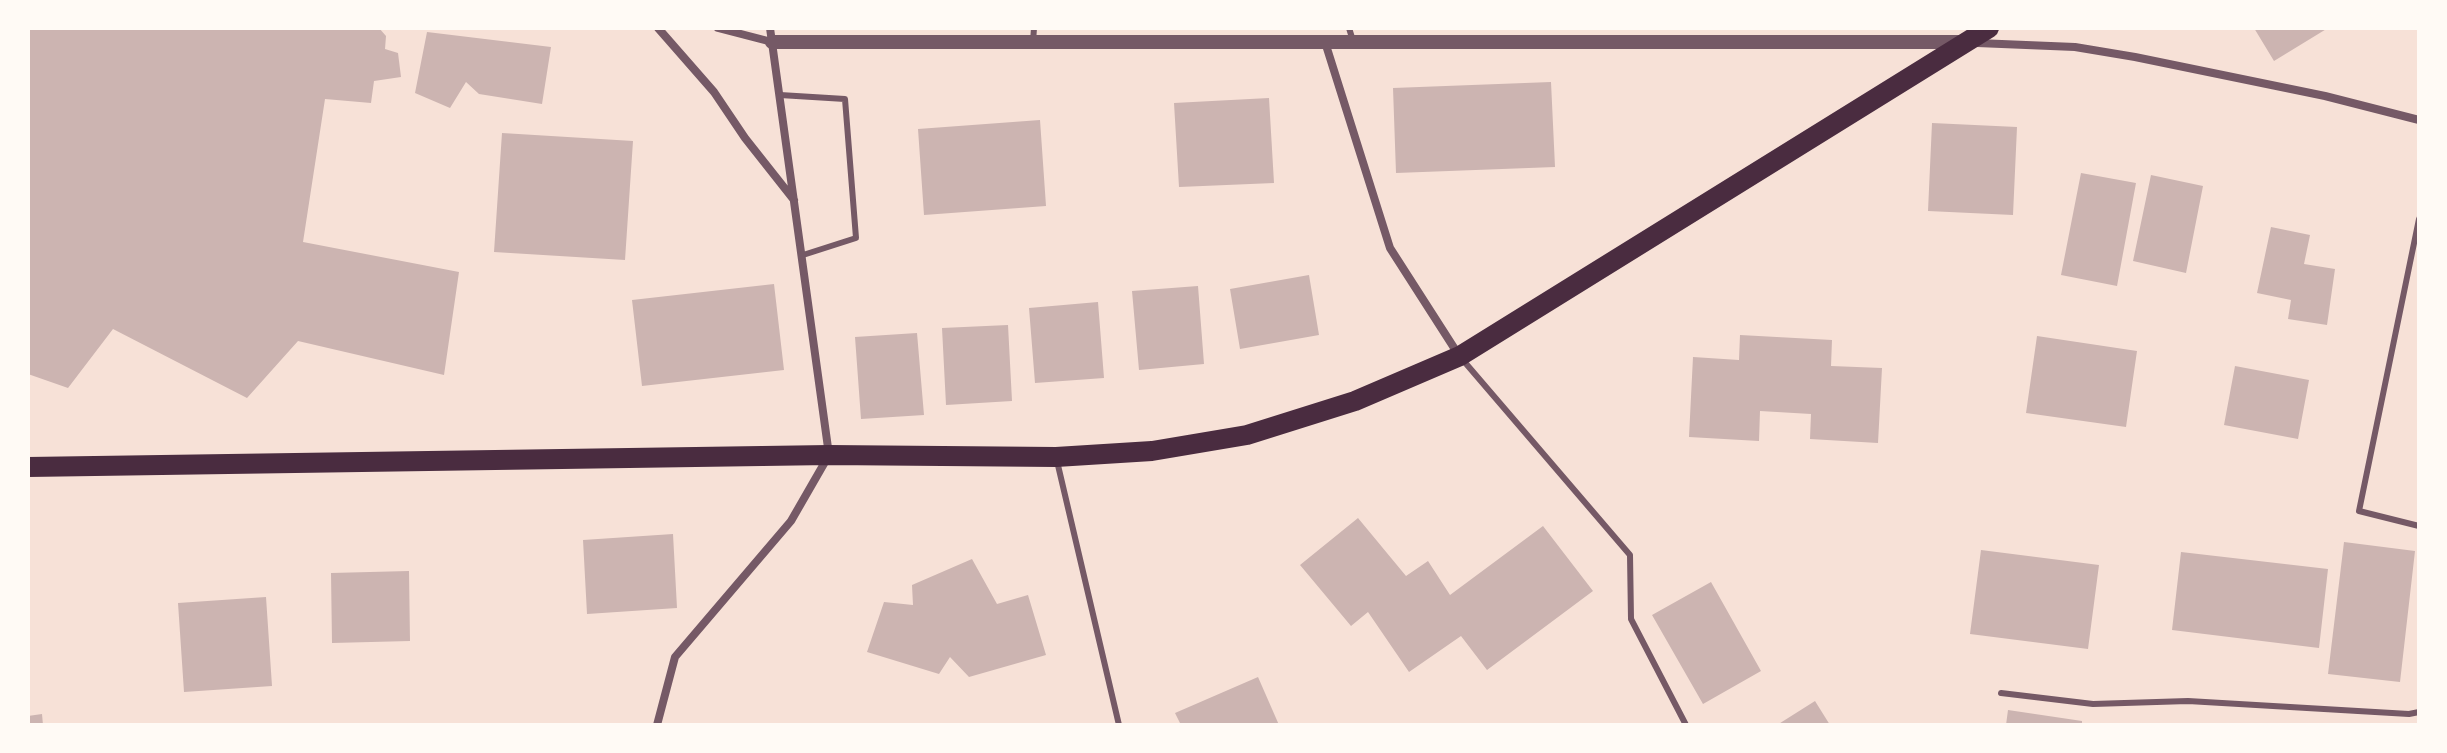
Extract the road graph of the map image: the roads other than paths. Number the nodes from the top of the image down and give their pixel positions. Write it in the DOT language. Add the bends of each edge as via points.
graph roads {
  1 [pos="658,28"];
  2 [pos="718,28"];
  3 [pos="1989,28"];
  4 [pos="771,35"];
  5 [pos="1034,35"];
  6 [pos="1184,35"];
  7 [pos="1351,35"];
  8 [pos="1325,41"];
  9 [pos="1968,42"];
  10 [pos="780,95"];
  11 [pos="2419,120"];
  12 [pos="795,201"];
  13 [pos="2419,219"];
  14 [pos="803,255"];
  15 [pos="1460,356"];
  16 [pos="829,455"];
  17 [pos="1056,457"];
  18 [pos="28,467"];
  19 [pos="2419,526"];
  20 [pos="2001,693"];
  21 [pos="2419,712"];
  22 [pos="657,725"];
  23 [pos="1119,725"];
  24 [pos="1686,725"];
  1 -- 12 [label="street" via="714,92"];
  2 -- 4 [label="street"];
  3 -- 9 [label="main road"];
  4 -- 5 [label="street"];
  4 -- 10 [label="street"];
  5 -- 6 [label="street"];
  6 -- 8 [label="street"];
  7 -- 8 [label="street"];
  7 -- 9 [label="street"];
  8 -- 15 [label="street" via="1390,248"];
  9 -- 11 [label="street" via="2075,47 2135,57"];
  9 -- 15 [label="main road"];
  10 -- 12 [label="street"];
  10 -- 14 [label="lane" via="845,99 856,238"];
  12 -- 14 [label="street"];
  13 -- 19 [label="lane" via="2359,511"];
  14 -- 16 [label="street"];
  15 -- 17 [label="main road" via="1355,401 1247,435 1152,451"];
  15 -- 24 [label="lane" via="1630,555 1631,619"];
  16 -- 17 [label="main road"];
  16 -- 18 [label="main road"];
  16 -- 22 [label="street" via="791,521 675,657"];
  17 -- 23 [label="lane"];
  20 -- 21 [label="lane" via="2093,704 2188,701"];
}
